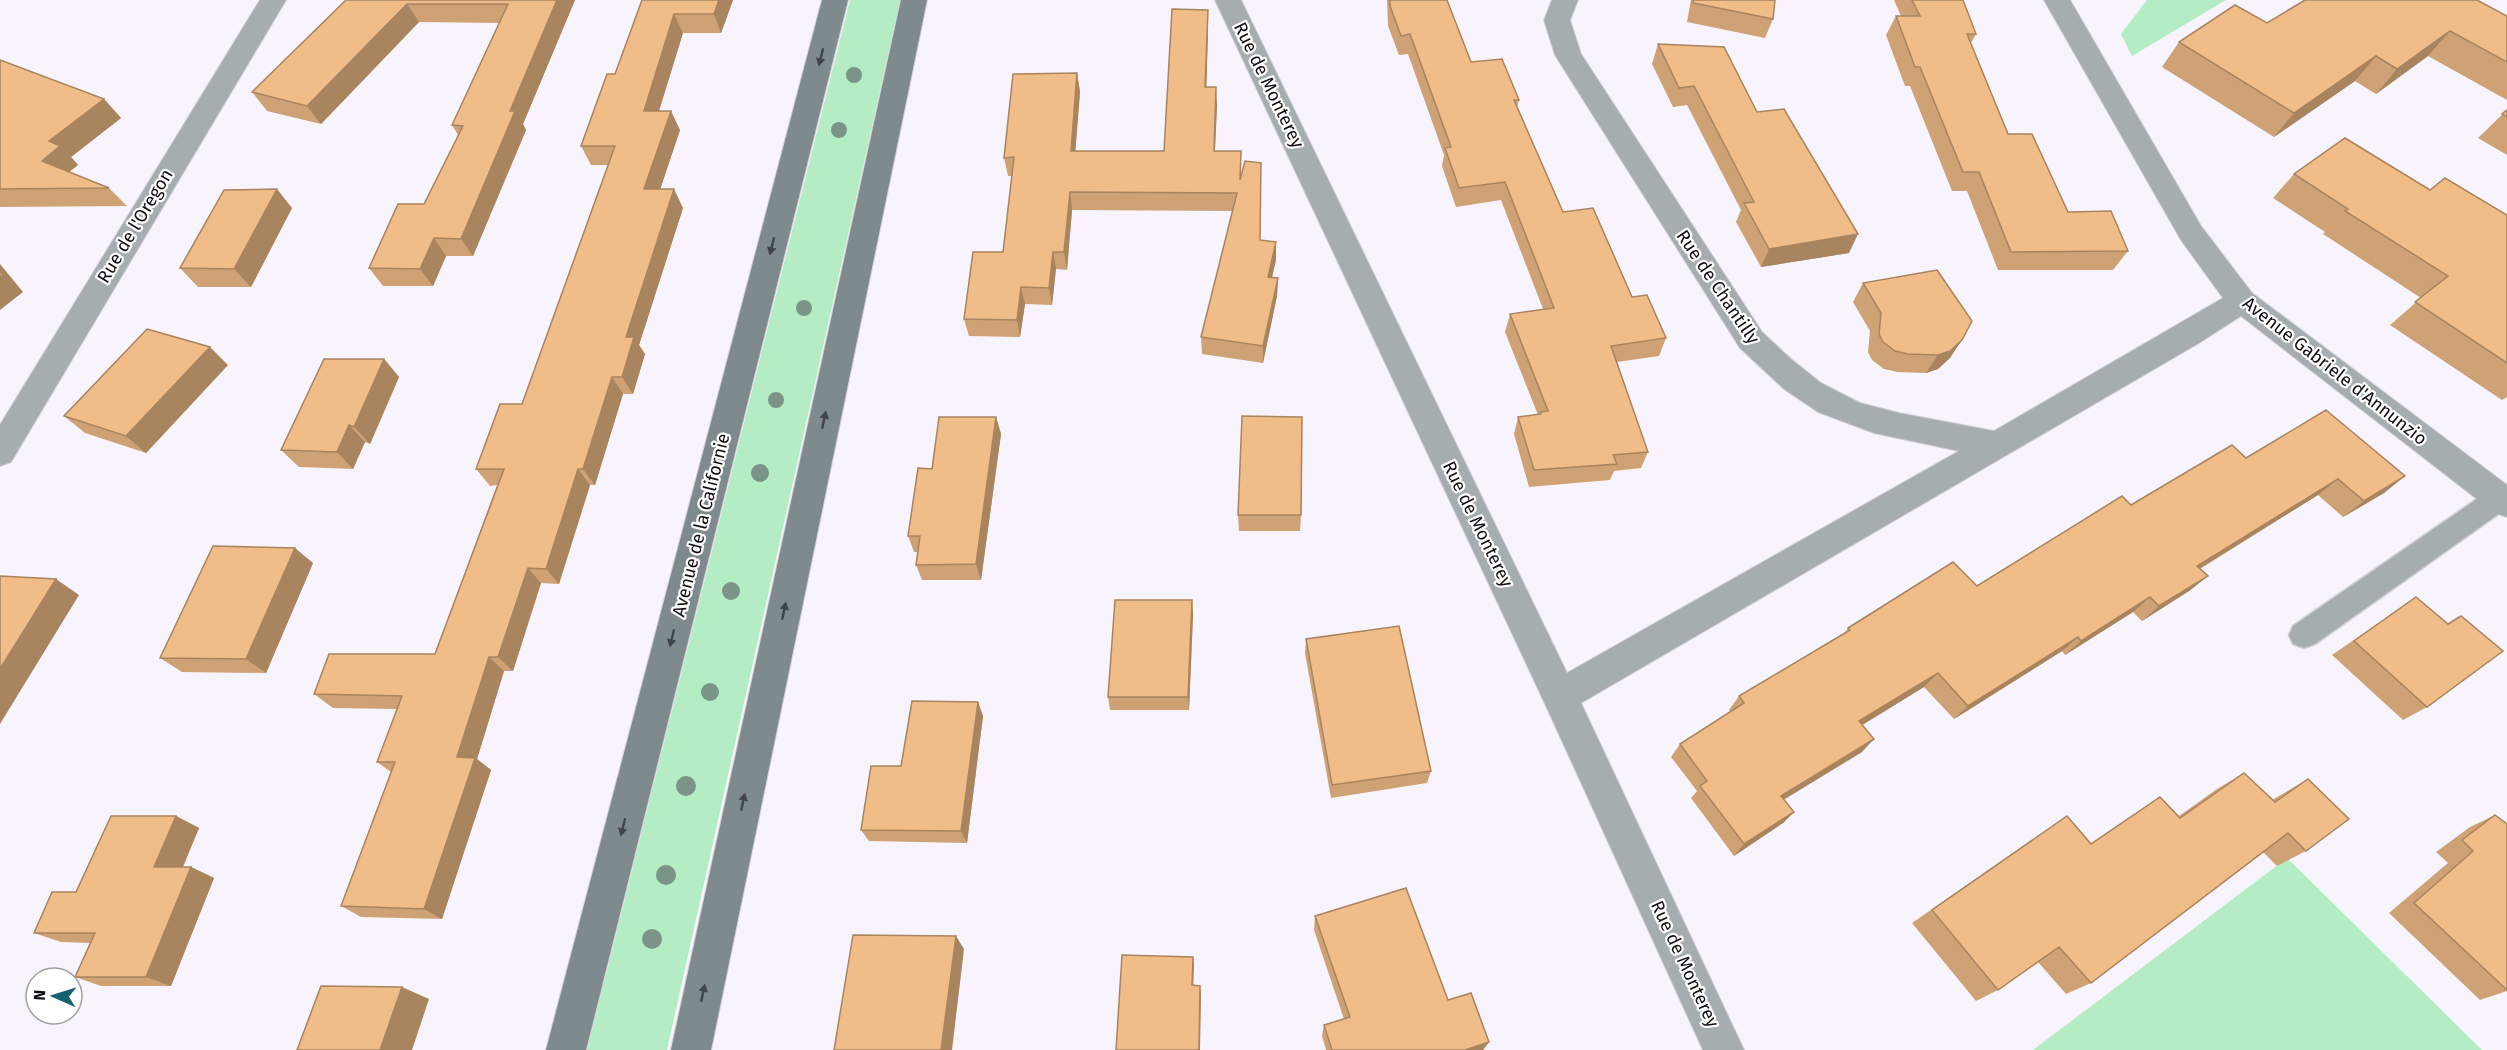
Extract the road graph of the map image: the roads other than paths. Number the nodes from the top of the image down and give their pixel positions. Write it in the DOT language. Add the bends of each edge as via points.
graph roads {
  1 [pos="273,0"];
  2 [pos="835,0"];
  3 [pos="914,0"];
  4 [pos="1228,0"];
  5 [pos="1565,0"];
  6 [pos="2057,0"];
  7 [pos="2242,301"];
  8 [pos="1995,444"];
  9 [pos="0,453"];
  10 [pos="2504,501"];
  11 [pos="2304,635"];
  12 [pos="1560,696"];
  13 [pos="566,1050"];
  14 [pos="691,1050"];
  15 [pos="1724,1050"];
  1 -- 9 [label="street, Rue de l'Oregon"];
  2 -- 13 [label="street, Avenue de la Californie, one-way"];
  14 -- 3 [label="street, one-way"];
  4 -- 12 [label="street, Rue de Monterey"];
  5 -- 8 [label="street, Rue de Chantilly" via="1557,20 1568,55 1751,340 1812,393 1849,411 1892,424"];
  6 -- 7 [label="street, Avenue Gabriele d'Annunzio" via="2191,233"];
  7 -- 8 [label="street"];
  7 -- 10 [label="street, Avenue Gabriele d'Annunzio"];
  8 -- 12 [label="street"];
  10 -- 11 [label="lane"];
  12 -- 15 [label="street, Rue de Monterey"];
}
